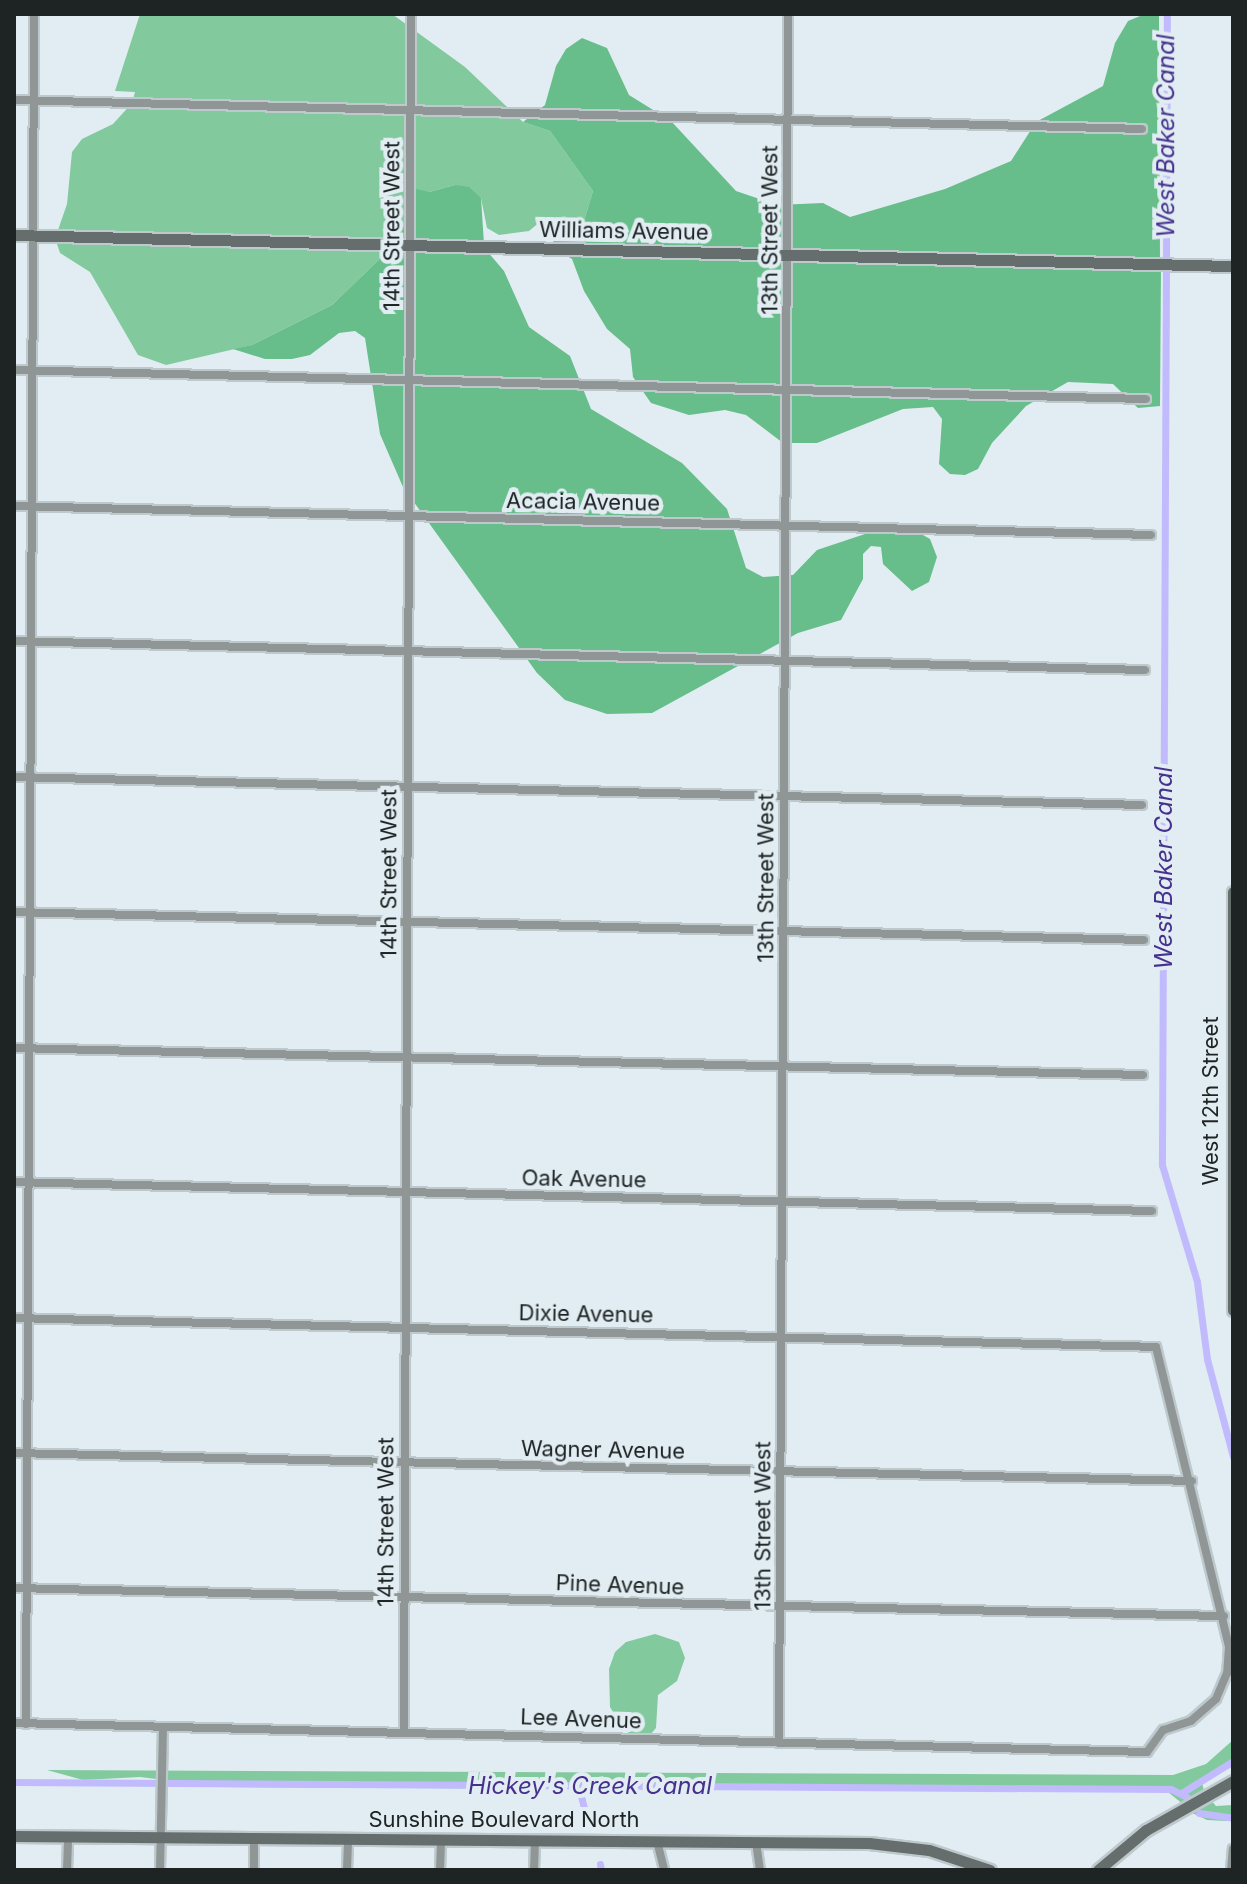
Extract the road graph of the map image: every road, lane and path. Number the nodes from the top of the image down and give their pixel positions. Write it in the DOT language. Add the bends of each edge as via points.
graph roads {
  1 [pos="34,14"];
  2 [pos="411,14"];
  3 [pos="788,14"];
  4 [pos="14,100"];
  5 [pos="34,100"];
  6 [pos="411,110"];
  7 [pos="788,119"];
  8 [pos="1142,129"];
  9 [pos="14,235"];
  10 [pos="34,236"];
  11 [pos="410,246"];
  12 [pos="787,255"];
  13 [pos="1233,266"];
  14 [pos="14,370"];
  15 [pos="33,371"];
  16 [pos="410,380"];
  17 [pos="787,390"];
  18 [pos="1146,399"];
  19 [pos="14,506"];
  20 [pos="33,507"];
  21 [pos="409,516"];
  22 [pos="787,525"];
  23 [pos="1151,535"];
  24 [pos="14,641"];
  25 [pos="32,641"];
  26 [pos="409,652"];
  27 [pos="785,661"];
  28 [pos="1145,670"];
  29 [pos="14,777"];
  30 [pos="31,777"];
  31 [pos="408,787"];
  32 [pos="785,796"];
  33 [pos="1142,805"];
  34 [pos="1233,892"];
  35 [pos="14,912"];
  36 [pos="31,913"];
  37 [pos="407,922"];
  38 [pos="784,931"];
  39 [pos="1144,940"];
  40 [pos="14,1048"];
  41 [pos="30,1048"];
  42 [pos="406,1057"];
  43 [pos="783,1067"];
  44 [pos="1143,1075"];
  45 [pos="14,1182"];
  46 [pos="29,1183"];
  47 [pos="405,1192"];
  48 [pos="783,1202"];
  49 [pos="1152,1211"];
  50 [pos="1232,1214"];
  51 [pos="1233,1310"];
  52 [pos="14,1318"];
  53 [pos="28,1318"];
  54 [pos="405,1327"];
  55 [pos="782,1337"];
  56 [pos="14,1453"];
  57 [pos="28,1453"];
  58 [pos="404,1463"];
  59 [pos="781,1472"];
  60 [pos="1192,1481"];
  61 [pos="14,1588"];
  62 [pos="27,1588"];
  63 [pos="404,1598"];
  64 [pos="781,1608"];
  65 [pos="1224,1616"];
  66 [pos="14,1723"];
  67 [pos="26,1724"];
  68 [pos="163,1727"];
  69 [pos="404,1733"];
  70 [pos="779,1743"];
  71 [pos="1233,1781"];
  72 [pos="14,1836"];
  73 [pos="68,1836"];
  74 [pos="161,1838"];
  75 [pos="254,1838"];
  76 [pos="348,1839"];
  77 [pos="441,1840"];
  78 [pos="535,1840"];
  79 [pos="657,1841"];
  80 [pos="756,1842"];
  81 [pos="1233,1849"];
  82 [pos="67,1870"];
  83 [pos="160,1870"];
  84 [pos="254,1870"];
  85 [pos="347,1870"];
  86 [pos="440,1870"];
  87 [pos="534,1870"];
  88 [pos="664,1870"];
  89 [pos="760,1870"];
  90 [pos="990,1870"];
  91 [pos="1098,1870"];
  92 [pos="1231,1870"];
  1 -- 5 [label="street"];
  2 -- 6 [label="street, 14th Street West"];
  3 -- 7 [label="street, 13th Street West"];
  4 -- 5 [label="street"];
  5 -- 6 [label="street"];
  5 -- 10 [label="street"];
  6 -- 7 [label="street"];
  6 -- 11 [label="street, 14th Street West"];
  7 -- 8 [label="street"];
  7 -- 12 [label="street, 13th Street West"];
  9 -- 10 [label="street, Williams Avenue"];
  10 -- 11 [label="street, Williams Avenue"];
  10 -- 15 [label="street"];
  11 -- 12 [label="street, Williams Avenue"];
  11 -- 16 [label="street, 14th Street West"];
  12 -- 13 [label="street, Williams Avenue"];
  12 -- 17 [label="street, 13th Street West"];
  14 -- 15 [label="street"];
  15 -- 16 [label="street"];
  15 -- 20 [label="street"];
  16 -- 17 [label="street"];
  16 -- 21 [label="street, 14th Street West"];
  17 -- 18 [label="street"];
  17 -- 22 [label="street, 13th Street West"];
  19 -- 20 [label="street, Acacia Avenue"];
  20 -- 21 [label="street, Acacia Avenue"];
  20 -- 25 [label="street"];
  21 -- 22 [label="street, Acacia Avenue"];
  21 -- 26 [label="street, 14th Street West"];
  22 -- 23 [label="street, Acacia Avenue"];
  22 -- 27 [label="street, 13th Street West"];
  24 -- 25 [label="street"];
  25 -- 26 [label="street"];
  25 -- 30 [label="street"];
  26 -- 27 [label="street"];
  26 -- 31 [label="street, 14th Street West"];
  27 -- 28 [label="street"];
  27 -- 32 [label="street, 13th Street West"];
  29 -- 30 [label="street"];
  30 -- 31 [label="street"];
  30 -- 36 [label="street"];
  31 -- 32 [label="street"];
  31 -- 37 [label="street, 14th Street West"];
  32 -- 33 [label="street"];
  32 -- 38 [label="street, 13th Street West"];
  34 -- 50 [label="street, West 12th Street"];
  35 -- 36 [label="street"];
  36 -- 37 [label="street"];
  36 -- 41 [label="street"];
  37 -- 38 [label="street"];
  37 -- 42 [label="street, 14th Street West"];
  38 -- 39 [label="street"];
  38 -- 43 [label="street, 13th Street West"];
  40 -- 41 [label="street"];
  41 -- 42 [label="street"];
  41 -- 46 [label="street"];
  42 -- 43 [label="street"];
  42 -- 47 [label="street, 14th Street West"];
  43 -- 44 [label="street"];
  43 -- 48 [label="street, 13th Street West"];
  45 -- 46 [label="street, Oak Avenue"];
  46 -- 47 [label="street, Oak Avenue"];
  46 -- 53 [label="street"];
  47 -- 48 [label="street, Oak Avenue"];
  47 -- 54 [label="street, 14th Street West"];
  48 -- 49 [label="street, Oak Avenue"];
  48 -- 55 [label="street, 13th Street West"];
  50 -- 51 [label="street, West 12th Street"];
  52 -- 53 [label="street, Dixie Avenue"];
  53 -- 54 [label="street, Dixie Avenue"];
  53 -- 57 [label="street"];
  54 -- 55 [label="street, Dixie Avenue"];
  54 -- 58 [label="street, 14th Street West"];
  55 -- 59 [label="street, 13th Street West"];
  55 -- 60 [label="street, Dixie Avenue" via="1156,1347"];
  56 -- 57 [label="street, Wagner Avenue"];
  57 -- 58 [label="street, Wagner Avenue"];
  57 -- 62 [label="street"];
  58 -- 59 [label="street, Wagner Avenue"];
  58 -- 63 [label="street, 14th Street West"];
  59 -- 60 [label="street, Wagner Avenue"];
  59 -- 64 [label="street, 13th Street West"];
  60 -- 65 [label="street"];
  61 -- 62 [label="street, Pine Avenue"];
  62 -- 63 [label="street, Pine Avenue"];
  62 -- 67 [label="street"];
  63 -- 64 [label="street, Pine Avenue"];
  63 -- 69 [label="street, 14th Street West"];
  64 -- 65 [label="street, Pine Avenue"];
  64 -- 70 [label="street, 13th Street West"];
  65 -- 70 [label="street, Lee Avenue" via="1229,1666 1220,1692 1200,1715 1163,1730 1147,1752"];
  66 -- 67 [label="street, Lee Avenue"];
  67 -- 68 [label="street, Lee Avenue"];
  68 -- 69 [label="street, Lee Avenue"];
  68 -- 74 [label="street"];
  69 -- 70 [label="street, Lee Avenue"];
  71 -- 91 [label="street" via="1146,1830"];
  72 -- 73 [label="street, Sunshine Boulevard North"];
  73 -- 74 [label="street, Sunshine Boulevard North"];
  73 -- 82 [label="street"];
  74 -- 75 [label="street, Sunshine Boulevard North"];
  74 -- 83 [label="street"];
  75 -- 76 [label="street, Sunshine Boulevard North"];
  75 -- 84 [label="street"];
  76 -- 77 [label="street, Sunshine Boulevard North"];
  76 -- 85 [label="street"];
  77 -- 78 [label="street, Sunshine Boulevard North"];
  77 -- 86 [label="street"];
  78 -- 79 [label="street, Sunshine Boulevard North"];
  78 -- 87 [label="street"];
  79 -- 80 [label="street, Sunshine Boulevard North"];
  79 -- 88 [label="street"];
  80 -- 89 [label="street"];
  80 -- 90 [label="street, Sunshine Boulevard North" via="907,1846"];
  81 -- 92 [label="street"];
}
